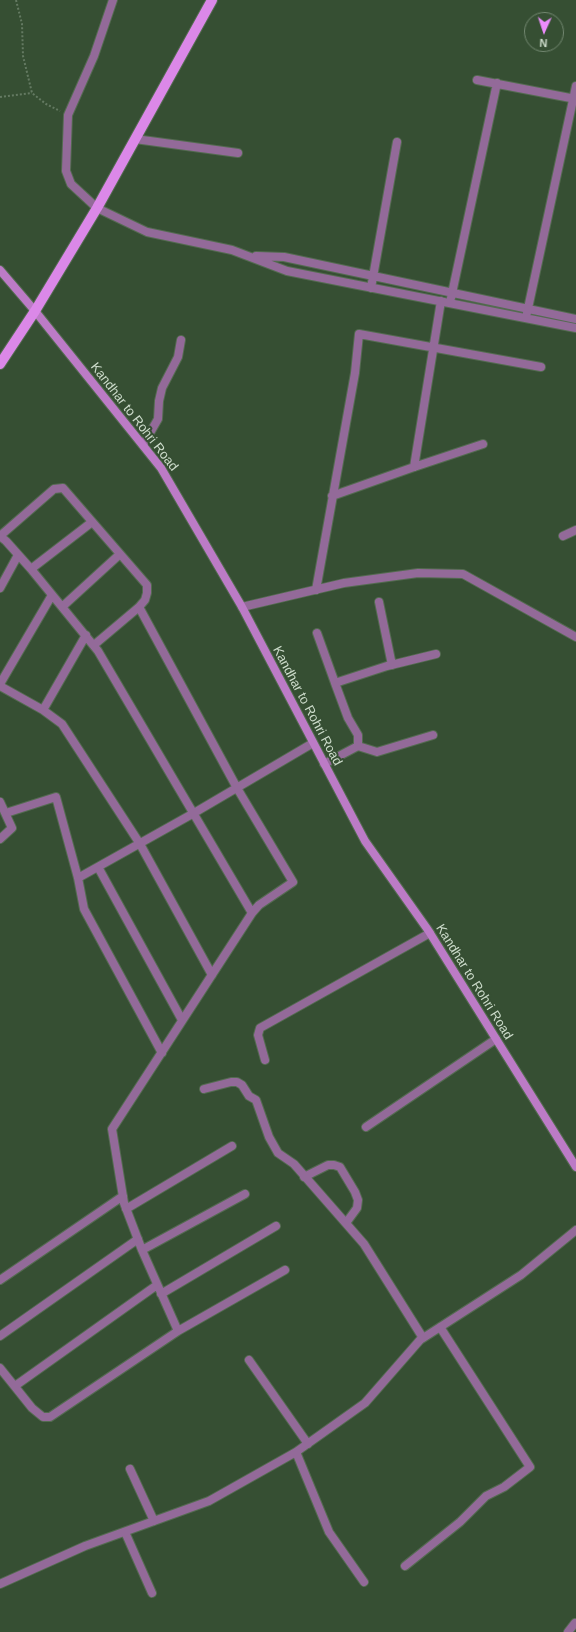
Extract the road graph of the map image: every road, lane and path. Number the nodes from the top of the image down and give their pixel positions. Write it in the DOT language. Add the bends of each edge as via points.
graph roads {
  1 [pos="16,0"];
  2 [pos="114,0"];
  3 [pos="212,0"];
  4 [pos="477,80"];
  5 [pos="497,83"];
  6 [pos="576,86"];
  7 [pos="32,93"];
  8 [pos="0,97"];
  9 [pos="575,99"];
  10 [pos="68,115"];
  11 [pos="135,139"];
  12 [pos="397,142"];
  13 [pos="238,153"];
  14 [pos="97,208"];
  15 [pos="250,256"];
  16 [pos="0,270"];
  17 [pos="373,276"];
  18 [pos="371,288"];
  19 [pos="452,293"];
  20 [pos="441,301"];
  21 [pos="450,303"];
  22 [pos="528,309"];
  23 [pos="35,311"];
  24 [pos="526,318"];
  25 [pos="576,319"];
  26 [pos="576,328"];
  27 [pos="181,340"];
  28 [pos="433,348"];
  29 [pos="0,364"];
  30 [pos="541,367"];
  31 [pos="483,444"];
  32 [pos="143,445"];
  33 [pos="414,467"];
  34 [pos="332,496"];
  35 [pos="92,522"];
  36 [pos="576,530"];
  37 [pos="0,536"];
  38 [pos="563,536"];
  39 [pos="120,554"];
  40 [pos="18,555"];
  41 [pos="31,570"];
  42 [pos="0,588"];
  43 [pos="316,590"];
  44 [pos="52,595"];
  45 [pos="379,602"];
  46 [pos="62,607"];
  47 [pos="139,607"];
  48 [pos="242,608"];
  49 [pos="317,632"];
  50 [pos="86,635"];
  51 [pos="576,637"];
  52 [pos="94,645"];
  53 [pos="436,654"];
  54 [pos="392,665"];
  55 [pos="335,683"];
  56 [pos="0,685"];
  57 [pos="43,710"];
  58 [pos="433,735"];
  59 [pos="313,743"];
  60 [pos="358,746"];
  61 [pos="324,764"];
  62 [pos="237,788"];
  63 [pos="0,802"];
  64 [pos="6,813"];
  65 [pos="194,813"];
  66 [pos="0,839"];
  67 [pos="140,844"];
  68 [pos="98,867"];
  69 [pos="78,878"];
  70 [pos="252,913"];
  71 [pos="430,933"];
  72 [pos="212,975"];
  73 [pos="182,1020"];
  74 [pos="496,1039"];
  75 [pos="162,1052"];
  76 [pos="265,1060"];
  77 [pos="204,1090"];
  78 [pos="366,1127"];
  79 [pos="232,1146"];
  80 [pos="576,1167"];
  81 [pos="304,1177"];
  82 [pos="245,1194"];
  83 [pos="123,1196"];
  84 [pos="126,1209"];
  85 [pos="346,1223"];
  86 [pos="276,1226"];
  87 [pos="576,1230"];
  88 [pos="138,1239"];
  89 [pos="142,1250"];
  90 [pos="285,1270"];
  91 [pos="0,1280"];
  92 [pos="156,1284"];
  93 [pos="161,1294"];
  94 [pos="440,1327"];
  95 [pos="178,1332"];
  96 [pos="0,1336"];
  97 [pos="423,1338"];
  98 [pos="249,1360"];
  99 [pos="0,1368"];
  100 [pos="15,1386"];
  101 [pos="308,1444"];
  102 [pos="296,1452"];
  103 [pos="130,1469"];
  104 [pos="154,1521"];
  105 [pos="125,1532"];
  106 [pos="405,1566"];
  107 [pos="364,1582"];
  108 [pos="0,1584"];
  109 [pos="152,1593"];
  110 [pos="575,1623"];
  111 [pos="568,1632"];
  1 -- 7 [label="path" via="22,24 23,56"];
  2 -- 10 [label="street" via="94,56"];
  3 -- 11 [label="main road"];
  4 -- 5 [label="street"];
  5 -- 9 [label="street"];
  5 -- 19 [label="street"];
  6 -- 9 [label="street"];
  7 -- 8 [label="path"];
  7 -- 10 [label="path" via="46,104"];
  9 -- 22 [label="street"];
  10 -- 14 [label="street" via="66,170 70,184"];
  11 -- 13 [label="street"];
  11 -- 14 [label="main road"];
  12 -- 17 [label="street"];
  14 -- 15 [label="street" via="147,232"];
  14 -- 23 [label="main road"];
  15 -- 17 [label="street" via="284,257"];
  15 -- 18 [label="street" via="287,271"];
  16 -- 23 [label="street, Kandhar to Rohri Road"];
  17 -- 18 [label="street"];
  17 -- 19 [label="street"];
  18 -- 20 [label="street"];
  19 -- 21 [label="street"];
  19 -- 22 [label="street"];
  20 -- 21 [label="street"];
  20 -- 28 [label="street"];
  21 -- 24 [label="street"];
  22 -- 24 [label="street"];
  22 -- 25 [label="street"];
  23 -- 29 [label="main road"];
  23 -- 32 [label="street, Kandhar to Rohri Road"];
  24 -- 26 [label="street"];
  27 -- 32 [label="street" via="178,357 162,388 158,419"];
  28 -- 30 [label="street"];
  28 -- 33 [label="street"];
  28 -- 34 [label="street" via="359,334 355,373"];
  31 -- 33 [label="street"];
  32 -- 48 [label="street, Kandhar to Rohri Road" via="161,468"];
  33 -- 34 [label="street"];
  34 -- 43 [label="street"];
  35 -- 37 [label="street" via="63,488 59,488 54,489"];
  35 -- 39 [label="street"];
  35 -- 41 [label="street"];
  36 -- 38 [label="street"];
  37 -- 40 [label="street"];
  39 -- 46 [label="street"];
  39 -- 47 [label="street" via="147,585 145,600"];
  40 -- 41 [label="street"];
  40 -- 42 [label="street"];
  41 -- 44 [label="street"];
  43 -- 48 [label="street"];
  43 -- 51 [label="street" via="344,583 418,573 463,574"];
  44 -- 46 [label="street"];
  44 -- 56 [label="street"];
  45 -- 54 [label="street"];
  46 -- 50 [label="street"];
  47 -- 52 [label="street"];
  47 -- 62 [label="street"];
  48 -- 59 [label="street, Kandhar to Rohri Road"];
  49 -- 55 [label="street"];
  50 -- 52 [label="street"];
  50 -- 57 [label="street"];
  52 -- 65 [label="street"];
  53 -- 54 [label="street"];
  54 -- 55 [label="street"];
  55 -- 60 [label="street" via="348,718 358,734"];
  56 -- 57 [label="street"];
  57 -- 67 [label="street" via="62,724"];
  58 -- 60 [label="street" via="377,752"];
  59 -- 61 [label="street, Kandhar to Rohri Road"];
  59 -- 62 [label="street"];
  60 -- 61 [label="street"];
  61 -- 71 [label="street, Kandhar to Rohri Road" via="365,841"];
  62 -- 65 [label="street"];
  62 -- 70 [label="street" via="293,882 259,905"];
  63 -- 64 [label="street"];
  64 -- 66 [label="street" via="12,828"];
  64 -- 69 [label="street" via="56,797"];
  65 -- 67 [label="street"];
  65 -- 70 [label="street"];
  67 -- 68 [label="street"];
  67 -- 72 [label="street"];
  68 -- 69 [label="street"];
  68 -- 73 [label="street"];
  69 -- 75 [label="street" via="84,909"];
  70 -- 72 [label="street"];
  71 -- 74 [label="street, Kandhar to Rohri Road"];
  71 -- 76 [label="street" via="260,1028 258,1035"];
  72 -- 73 [label="street"];
  73 -- 75 [label="street"];
  74 -- 78 [label="street"];
  74 -- 80 [label="street, Kandhar to Rohri Road"];
  75 -- 83 [label="street" via="112,1130"];
  77 -- 81 [label="street" via="231,1082 242,1085 249,1096 256,1100 269,1137 278,1153 294,1164"];
  79 -- 84 [label="street"];
  81 -- 85 [label="street"];
  81 -- 85 [label="street" via="328,1165 340,1167 358,1200 357,1208"];
  82 -- 89 [label="street"];
  83 -- 84 [label="street"];
  83 -- 91 [label="street"];
  84 -- 88 [label="street"];
  85 -- 97 [label="street" via="364,1244"];
  86 -- 93 [label="street"];
  87 -- 94 [label="street" via="521,1275"];
  88 -- 89 [label="street"];
  88 -- 96 [label="street"];
  89 -- 92 [label="street"];
  90 -- 95 [label="street"];
  92 -- 93 [label="street"];
  92 -- 100 [label="street"];
  93 -- 95 [label="street"];
  94 -- 97 [label="street"];
  94 -- 106 [label="street" via="530,1467 504,1487 486,1496 460,1522"];
  95 -- 100 [label="street" via="50,1417 43,1417 32,1408"];
  97 -- 101 [label="street" via="365,1402"];
  98 -- 101 [label="street"];
  99 -- 100 [label="street"];
  101 -- 102 [label="street"];
  102 -- 104 [label="street" via="209,1501"];
  102 -- 107 [label="street" via="329,1532"];
  103 -- 104 [label="street"];
  104 -- 105 [label="street"];
  105 -- 108 [label="street" via="85,1546"];
  105 -- 109 [label="street"];
  110 -- 111 [label="street"];
}
